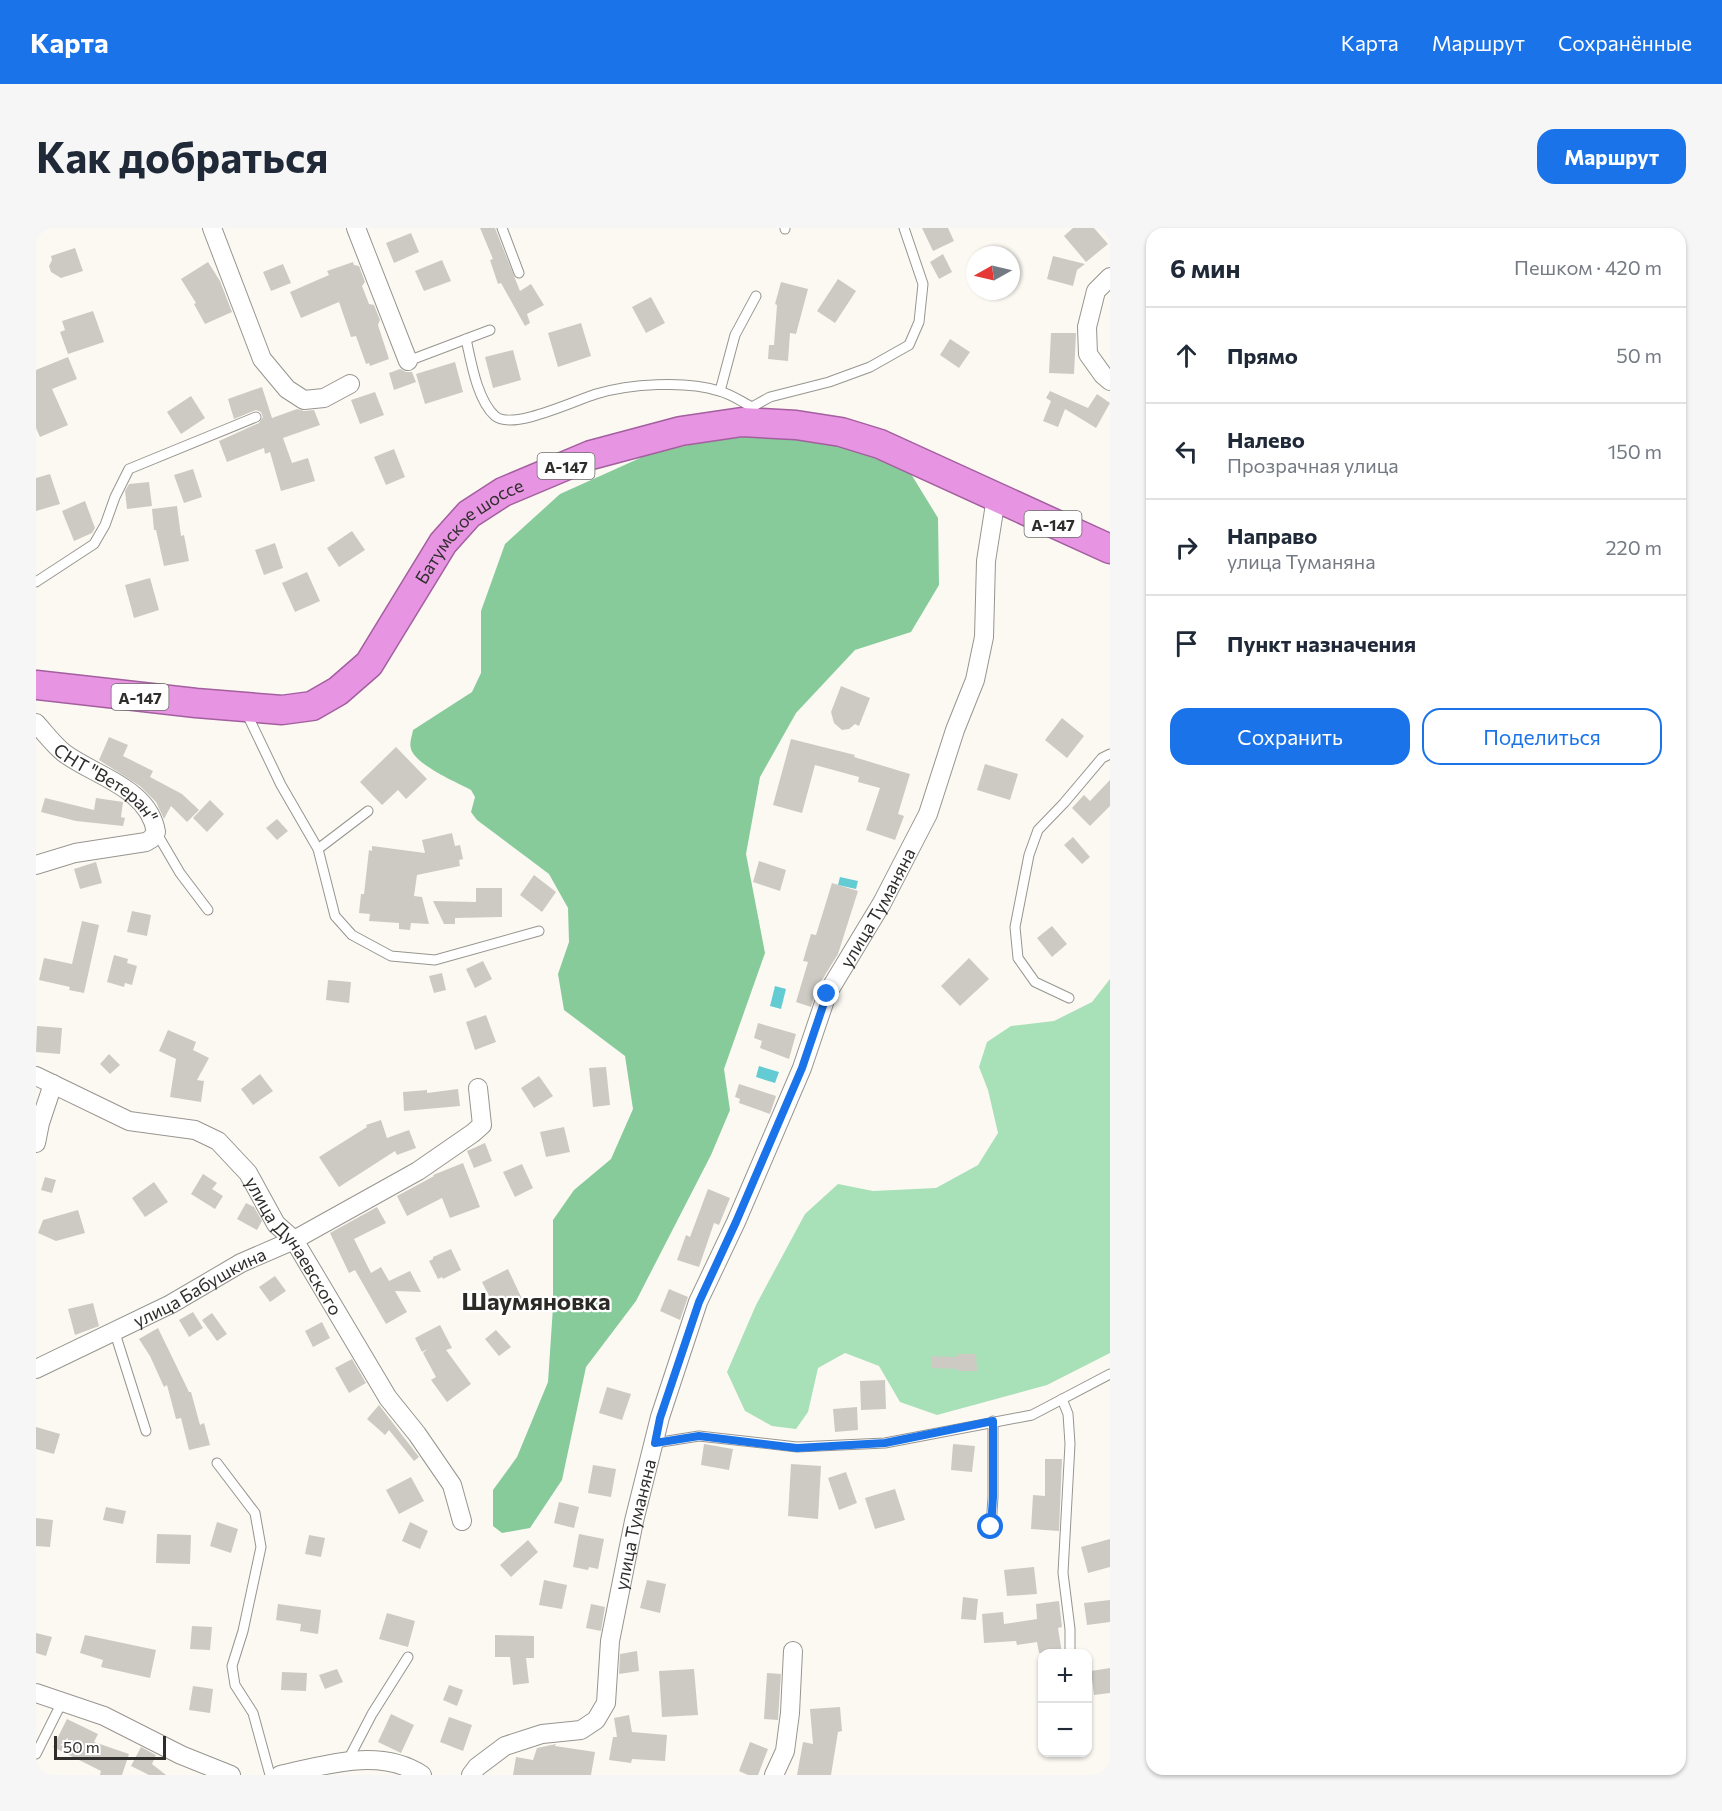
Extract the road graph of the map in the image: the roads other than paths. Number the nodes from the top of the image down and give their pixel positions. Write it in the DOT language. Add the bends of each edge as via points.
graph roads {
  1 [pos="212,228"];
  2 [pos="356,228"];
  3 [pos="502,228"];
  4 [pos="904,228"];
  5 [pos="519,273"];
  6 [pos="1110,277"];
  7 [pos="756,296"];
  8 [pos="490,330"];
  9 [pos="466,339"];
  10 [pos="408,361"];
  11 [pos="1110,381"];
  12 [pos="350,384"];
  13 [pos="720,391"];
  14 [pos="747,415"];
  15 [pos="256,417"];
  16 [pos="996,498"];
  17 [pos="1110,549"];
  18 [pos="36,582"];
  19 [pos="36,685"];
  20 [pos="244,707"];
  21 [pos="36,723"];
  22 [pos="1110,754"];
  23 [pos="368,811"];
  24 [pos="156,832"];
  25 [pos="318,849"];
  26 [pos="36,865"];
  27 [pos="208,910"];
  28 [pos="539,931"];
  29 [pos="1069,998"];
  30 [pos="36,1076"];
  31 [pos="53,1084"];
  32 [pos="478,1088"];
  33 [pos="36,1143"];
  34 [pos="294,1240"];
  35 [pos="114,1330"];
  36 [pos="36,1369"];
  37 [pos="1110,1374"];
  38 [pos="1062,1399"];
  39 [pos="993,1421"];
  40 [pos="146,1431"];
  41 [pos="655,1443"];
  42 [pos="217,1463"];
  43 [pos="462,1521"];
  44 [pos="991,1527"];
  45 [pos="1070,1649"];
  46 [pos="793,1651"];
  47 [pos="408,1658"];
  48 [pos="36,1693"];
  49 [pos="62,1702"];
  50 [pos="36,1754"];
  51 [pos="348,1760"];
  52 [pos="231,1775"];
  53 [pos="270,1775"];
  54 [pos="280,1775"];
  55 [pos="422,1775"];
  56 [pos="471,1775"];
  57 [pos="774,1775"];
  1 -- 12 [label="street" via="262,358 287,389 304,400 324,398"];
  2 -- 10 [label="street"];
  3 -- 5 [label="lane"];
  4 -- 14 [label="lane" via="923,284 919,322 909,345 870,368 770,397"];
  6 -- 11 [label="street" via="1096,291 1087,327 1088,354"];
  7 -- 13 [label="lane" via="735,335"];
  8 -- 9 [label="lane"];
  9 -- 10 [label="lane"];
  9 -- 13 [label="lane" via="479,391 496,417 510,421 598,393 672,384"];
  13 -- 14 [label="lane"];
  14 -- 16 [label="highway, Батумское шоссе / А-147" via="841,432 880,444"];
  14 -- 20 [label="highway, Батумское шоссе / А-147" via="591,455 503,492 469,514 443,543 369,664 338,691 312,706 282,710"];
  15 -- 18 [label="lane" via="129,469 94,544"];
  16 -- 17 [label="highway, Батумское шоссе / А-147"];
  16 -- 41 [label="street, улица Туманяна" via="986,561 984,636 975,680 928,814 882,903 827,994 802,1068 699,1302"];
  19 -- 20 [label="highway, Батумское шоссе / А-147"];
  20 -- 25 [label="lane" via="280,785"];
  21 -- 24 [label="street, СНТ \"Ветеран\"" via="65,753 144,805"];
  22 -- 29 [label="lane" via="1102,758 1038,830 1015,927 1018,958 1035,982"];
  23 -- 25 [label="lane"];
  24 -- 26 [label="street, СНТ \"Ветеран\"" via="146,842 75,853"];
  24 -- 27 [label="lane"];
  25 -- 28 [label="lane" via="335,916 352,935 391,956 435,960"];
  30 -- 31 [label="street, улица Дунаевского"];
  31 -- 33 [label="street"];
  31 -- 34 [label="street, улица Дунаевского" via="129,1121 195,1130 218,1141 248,1173 276,1224"];
  32 -- 34 [label="street, улица Бабушкина" via="482,1125 473,1133 418,1171"];
  34 -- 35 [label="street, улица Бабушкина" via="241,1263 171,1304"];
  34 -- 43 [label="street, улица Дунаевского" via="388,1398 452,1485"];
  35 -- 36 [label="street, улица Бабушкина"];
  35 -- 40 [label="lane"];
  37 -- 38 [label="lane"];
  38 -- 39 [label="lane" via="1032,1415"];
  38 -- 45 [label="lane" via="1068,1414 1070,1444 1063,1573"];
  39 -- 41 [label="lane" via="885,1443 797,1448 699,1436"];
  39 -- 44 [label="lane"];
  41 -- 56 [label="street, улица Туманяна" via="634,1521 610,1641 606,1703 596,1720 581,1730 542,1734 505,1746"];
  42 -- 53 [label="lane" via="255,1513 261,1547 232,1665 235,1685 253,1713"];
  46 -- 57 [label="street" via="785,1751"];
  47 -- 51 [label="lane"];
  48 -- 49 [label="street"];
  49 -- 50 [label="lane"];
  49 -- 52 [label="street" via="105,1716 181,1755"];
  51 -- 54 [label="street"];
  51 -- 55 [label="street" via="378,1759"];
}
